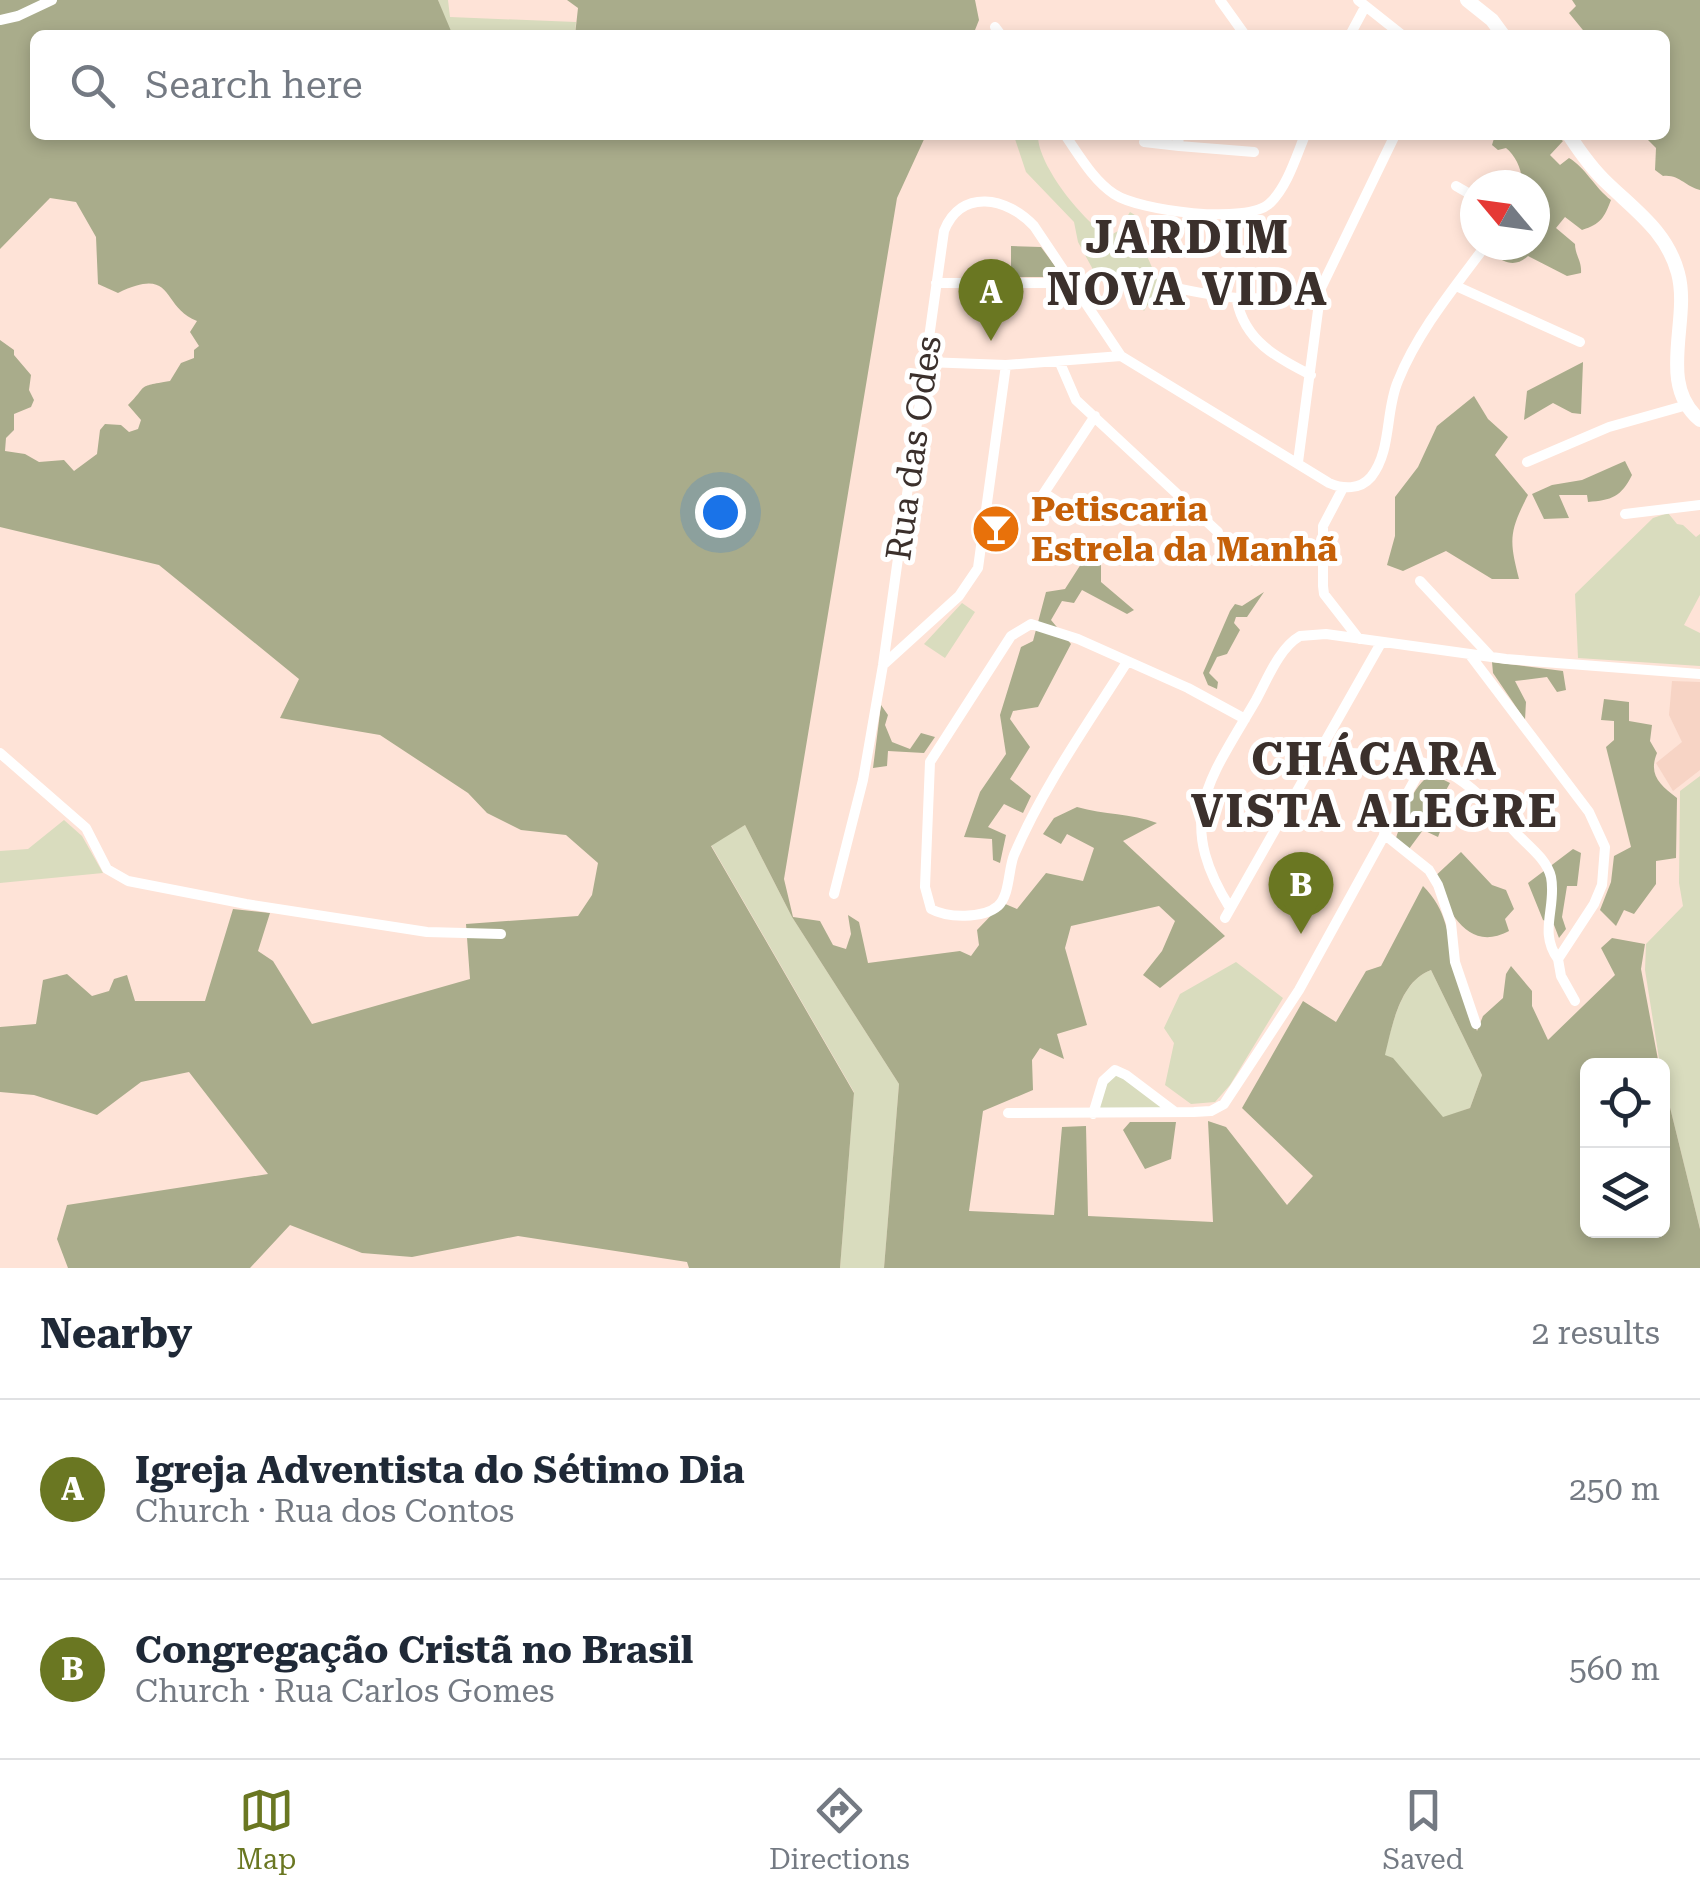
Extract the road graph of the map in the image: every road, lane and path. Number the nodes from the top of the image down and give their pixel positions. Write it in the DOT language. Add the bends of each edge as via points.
graph roads {
  1 [pos="52,0"];
  2 [pos="1220,0"];
  3 [pos="1467,0"];
  4 [pos="1362,3"];
  5 [pos="0,20"];
  6 [pos="1242,30"];
  7 [pos="1352,30"];
  8 [pos="1396,30"];
  9 [pos="1499,30"];
  10 [pos="1069,140"];
  11 [pos="1178,140"];
  12 [pos="1303,140"];
  13 [pos="1393,140"];
  14 [pos="1572,140"];
  15 [pos="1144,142"];
  16 [pos="1254,152"];
  17 [pos="1456,186"];
  18 [pos="1460,188"];
  19 [pos="1475,260"];
  20 [pos="936,283"];
  21 [pos="1072,283"];
  22 [pos="1168,286"];
  23 [pos="1456,286"];
  24 [pos="1321,288"];
  25 [pos="1236,301"];
  26 [pos="1580,342"];
  27 [pos="1122,356"];
  28 [pos="926,362"];
  29 [pos="1060,363"];
  30 [pos="1006,365"];
  31 [pos="1312,375"];
  32 [pos="1687,405"];
  33 [pos="1095,416"];
  34 [pos="1700,420"];
  35 [pos="1298,462"];
  36 [pos="1528,462"];
  37 [pos="1343,488"];
  38 [pos="1700,505"];
  39 [pos="1625,514"];
  40 [pos="1083,518"];
  41 [pos="1218,532"];
  42 [pos="1420,581"];
  43 [pos="1360,640"];
  44 [pos="1381,642"];
  45 [pos="1470,655"];
  46 [pos="1492,658"];
  47 [pos="1127,662"];
  48 [pos="884,666"];
  49 [pos="1700,674"];
  50 [pos="1245,718"];
  51 [pos="1320,751"];
  52 [pos="0,753"];
  53 [pos="1424,764"];
  54 [pos="1384,834"];
  55 [pos="834,894"];
  56 [pos="502,934"];
  57 [pos="1558,959"];
  58 [pos="1575,1000"];
  59 [pos="1476,1024"];
  60 [pos="1176,1112"];
  61 [pos="1008,1113"];
  62 [pos="1092,1114"];
  1 -- 5 [label="street"];
  2 -- 6 [label="street"];
  3 -- 9 [label="main road"];
  4 -- 7 [label="street"];
  4 -- 8 [label="street"];
  10 -- 12 [label="street" via="1122,199 1167,210 1246,214 1272,202"];
  11 -- 15 [label="street"];
  11 -- 16 [label="street"];
  13 -- 24 [label="street"];
  14 -- 32 [label="main road" via="1668,246 1680,287 1676,375"];
  17 -- 18 [label="street"];
  19 -- 23 [label="street"];
  20 -- 21 [label="street"];
  20 -- 21 [label="street, Rua das Odes" via="953,213 964,204 992,202 1026,218"];
  20 -- 28 [label="street, Rua das Odes"];
  21 -- 27 [label="street, Rua das Odes"];
  22 -- 25 [label="street"];
  23 -- 26 [label="street"];
  23 -- 37 [label="street" via="1398,381 1380,463 1368,480"];
  24 -- 25 [label="street"];
  24 -- 31 [label="street"];
  25 -- 31 [label="street" via="1254,338"];
  27 -- 29 [label="street"];
  27 -- 35 [label="street, Rua das Odes"];
  28 -- 30 [label="street"];
  28 -- 48 [label="street, Rua das Odes"];
  29 -- 30 [label="street"];
  29 -- 33 [label="street" via="1076,400"];
  30 -- 48 [label="street" via="978,568"];
  31 -- 35 [label="street"];
  32 -- 34 [label="main road"];
  32 -- 36 [label="street" via="1609,427"];
  33 -- 40 [label="street" via="1042,496"];
  33 -- 41 [label="street"];
  35 -- 37 [label="street, Rua das Odes"];
  37 -- 43 [label="street" via="1323,526 1324,594"];
  38 -- 39 [label="street"];
  42 -- 46 [label="street"];
  43 -- 44 [label="street"];
  43 -- 50 [label="street" via="1317,634 1293,640"];
  44 -- 45 [label="street"];
  44 -- 51 [label="street"];
  45 -- 46 [label="street"];
  45 -- 57 [label="street" via="1589,812 1605,847 1594,904"];
  46 -- 49 [label="street"];
  47 -- 47 [label="street" via="1044,627 1026,626 1011,636 930,762 925,886 931,909 974,914 1002,902 1026,828"];
  47 -- 50 [label="street"];
  48 -- 55 [label="street, Rua das Odes"];
  50 -- 51 [label="street" via="1201,806 1210,872 1227,913"];
  51 -- 53 [label="street"];
  52 -- 56 [label="street" via="86,828 108,870 141,886 427,932"];
  53 -- 54 [label="street"];
  53 -- 57 [label="street" via="1470,788 1548,869 1547,933"];
  54 -- 59 [label="street" via="1438,884"];
  54 -- 60 [label="street" via="1230,1098 1210,1111"];
  57 -- 58 [label="street"];
  60 -- 62 [label="street"];
  60 -- 62 [label="street" via="1115,1070 1103,1081"];
  61 -- 62 [label="street"];
}
